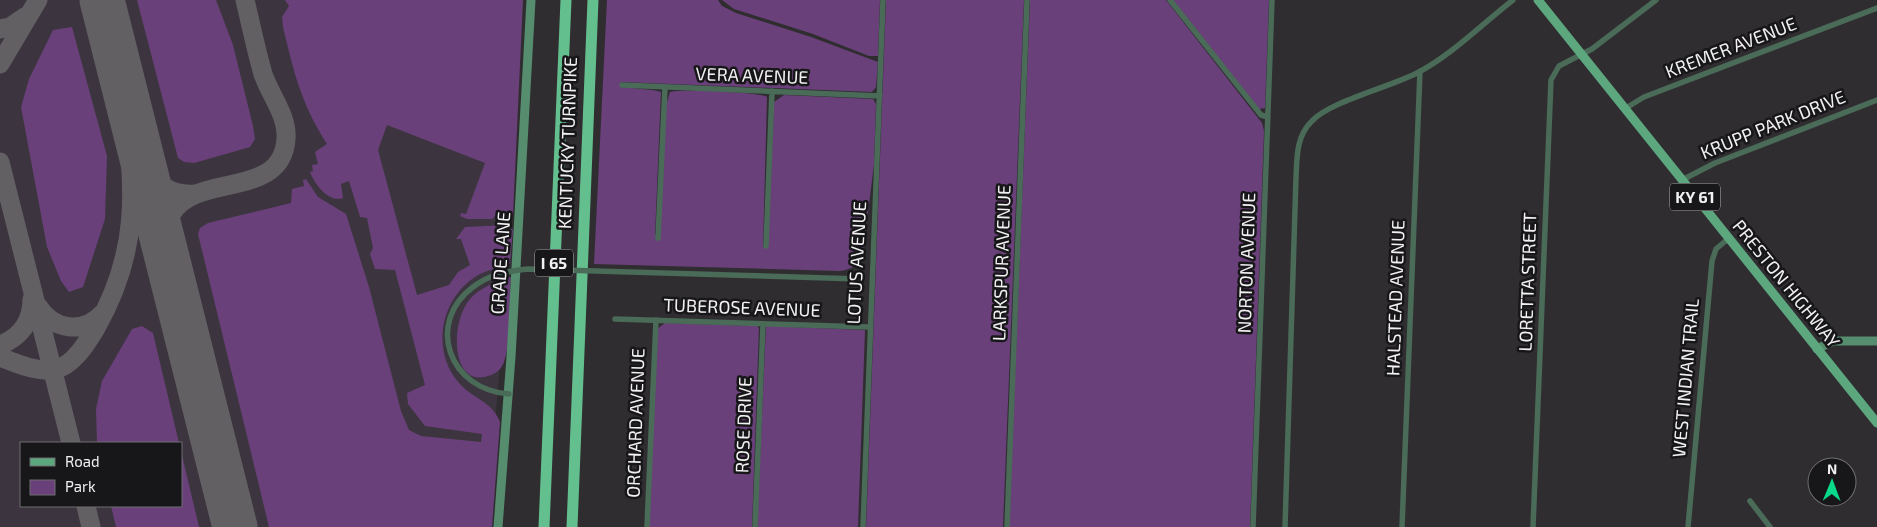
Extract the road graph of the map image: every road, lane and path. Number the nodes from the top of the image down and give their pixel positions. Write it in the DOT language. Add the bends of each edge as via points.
graph roads {
  1 [pos="531,0"];
  2 [pos="566,0"];
  3 [pos="593,0"];
  4 [pos="883,0"];
  5 [pos="1028,0"];
  6 [pos="1170,0"];
  7 [pos="1272,0"];
  8 [pos="1513,0"];
  9 [pos="1538,0"];
  10 [pos="1656,0"];
  11 [pos="1877,8"];
  12 [pos="1582,54"];
  13 [pos="1420,71"];
  14 [pos="622,85"];
  15 [pos="665,87"];
  16 [pos="772,92"];
  17 [pos="880,96"];
  18 [pos="1877,100"];
  19 [pos="1626,108"];
  20 [pos="1268,118"];
  21 [pos="1682,180"];
  22 [pos="658,238"];
  23 [pos="1729,238"];
  24 [pos="766,246"];
  25 [pos="871,279"];
  26 [pos="615,319"];
  27 [pos="656,320"];
  28 [pos="763,324"];
  29 [pos="869,327"];
  30 [pos="1877,341"];
  31 [pos="1817,349"];
  32 [pos="508,394"];
  33 [pos="1877,423"];
  34 [pos="1750,502"];
  35 [pos="498,527"];
  36 [pos="544,527"];
  37 [pos="572,527"];
  38 [pos="647,527"];
  39 [pos="755,527"];
  40 [pos="863,527"];
  41 [pos="1007,527"];
  42 [pos="1253,527"];
  43 [pos="1284,527"];
  44 [pos="1402,527"];
  45 [pos="1534,527"];
  46 [pos="1688,527"];
  47 [pos="1770,527"];
  1 -- 32 [label="main road, GRADE LANE"];
  2 -- 36 [label="highway, I 65"];
  3 -- 37 [label="highway, KENTUCKY TURNPIKE / I 65"];
  4 -- 17 [label="street, LOTUS AVENUE"];
  5 -- 41 [label="street, LARKSPUR AVENUE"];
  6 -- 20 [label="street" via="1261,115"];
  7 -- 20 [label="street, NORTON AVENUE"];
  8 -- 13 [label="street"];
  9 -- 12 [label="main road, PRESTON HIGHWAY / KY 61"];
  10 -- 12 [label="street, LORETTA STREET"];
  11 -- 19 [label="street, KREMER AVENUE" via="1644,97"];
  12 -- 19 [label="main road, PRESTON HIGHWAY / KY 61"];
  12 -- 45 [label="street, LORETTA STREET" via="1556,69 1550,88"];
  13 -- 43 [label="street" via="1401,82 1319,114 1300,141"];
  13 -- 44 [label="street, HALSTEAD AVENUE"];
  14 -- 15 [label="street, VERA AVENUE"];
  15 -- 16 [label="street, VERA AVENUE"];
  15 -- 22 [label="street"];
  16 -- 17 [label="street, VERA AVENUE"];
  16 -- 24 [label="street"];
  17 -- 25 [label="street, LOTUS AVENUE"];
  18 -- 21 [label="street, KRUPP PARK DRIVE" via="1715,163"];
  19 -- 21 [label="main road, PRESTON HIGHWAY / KY 61"];
  20 -- 42 [label="street, NORTON AVENUE"];
  21 -- 23 [label="main road, PRESTON HIGHWAY / KY 61"];
  23 -- 31 [label="main road, PRESTON HIGHWAY / KY 61"];
  23 -- 46 [label="street, WEST INDIAN TRAIL" via="1716,249 1712,261"];
  25 -- 29 [label="street, LOTUS AVENUE"];
  25 -- 32 [label="street, bridge" via="528,269 492,276 470,290 456,306 449,326 449,348 454,364 465,377 480,388"];
  26 -- 27 [label="street, TUBEROSE AVENUE"];
  27 -- 28 [label="street, TUBEROSE AVENUE"];
  27 -- 38 [label="street, ORCHARD AVENUE"];
  28 -- 29 [label="street, TUBEROSE AVENUE"];
  28 -- 39 [label="street, ROSE DRIVE"];
  29 -- 40 [label="street, LOTUS AVENUE"];
  30 -- 31 [label="main road" via="1833,341"];
  31 -- 33 [label="main road, PRESTON HIGHWAY / KY 61"];
  32 -- 35 [label="main road, GRADE LANE"];
  34 -- 47 [label="street"];
}
